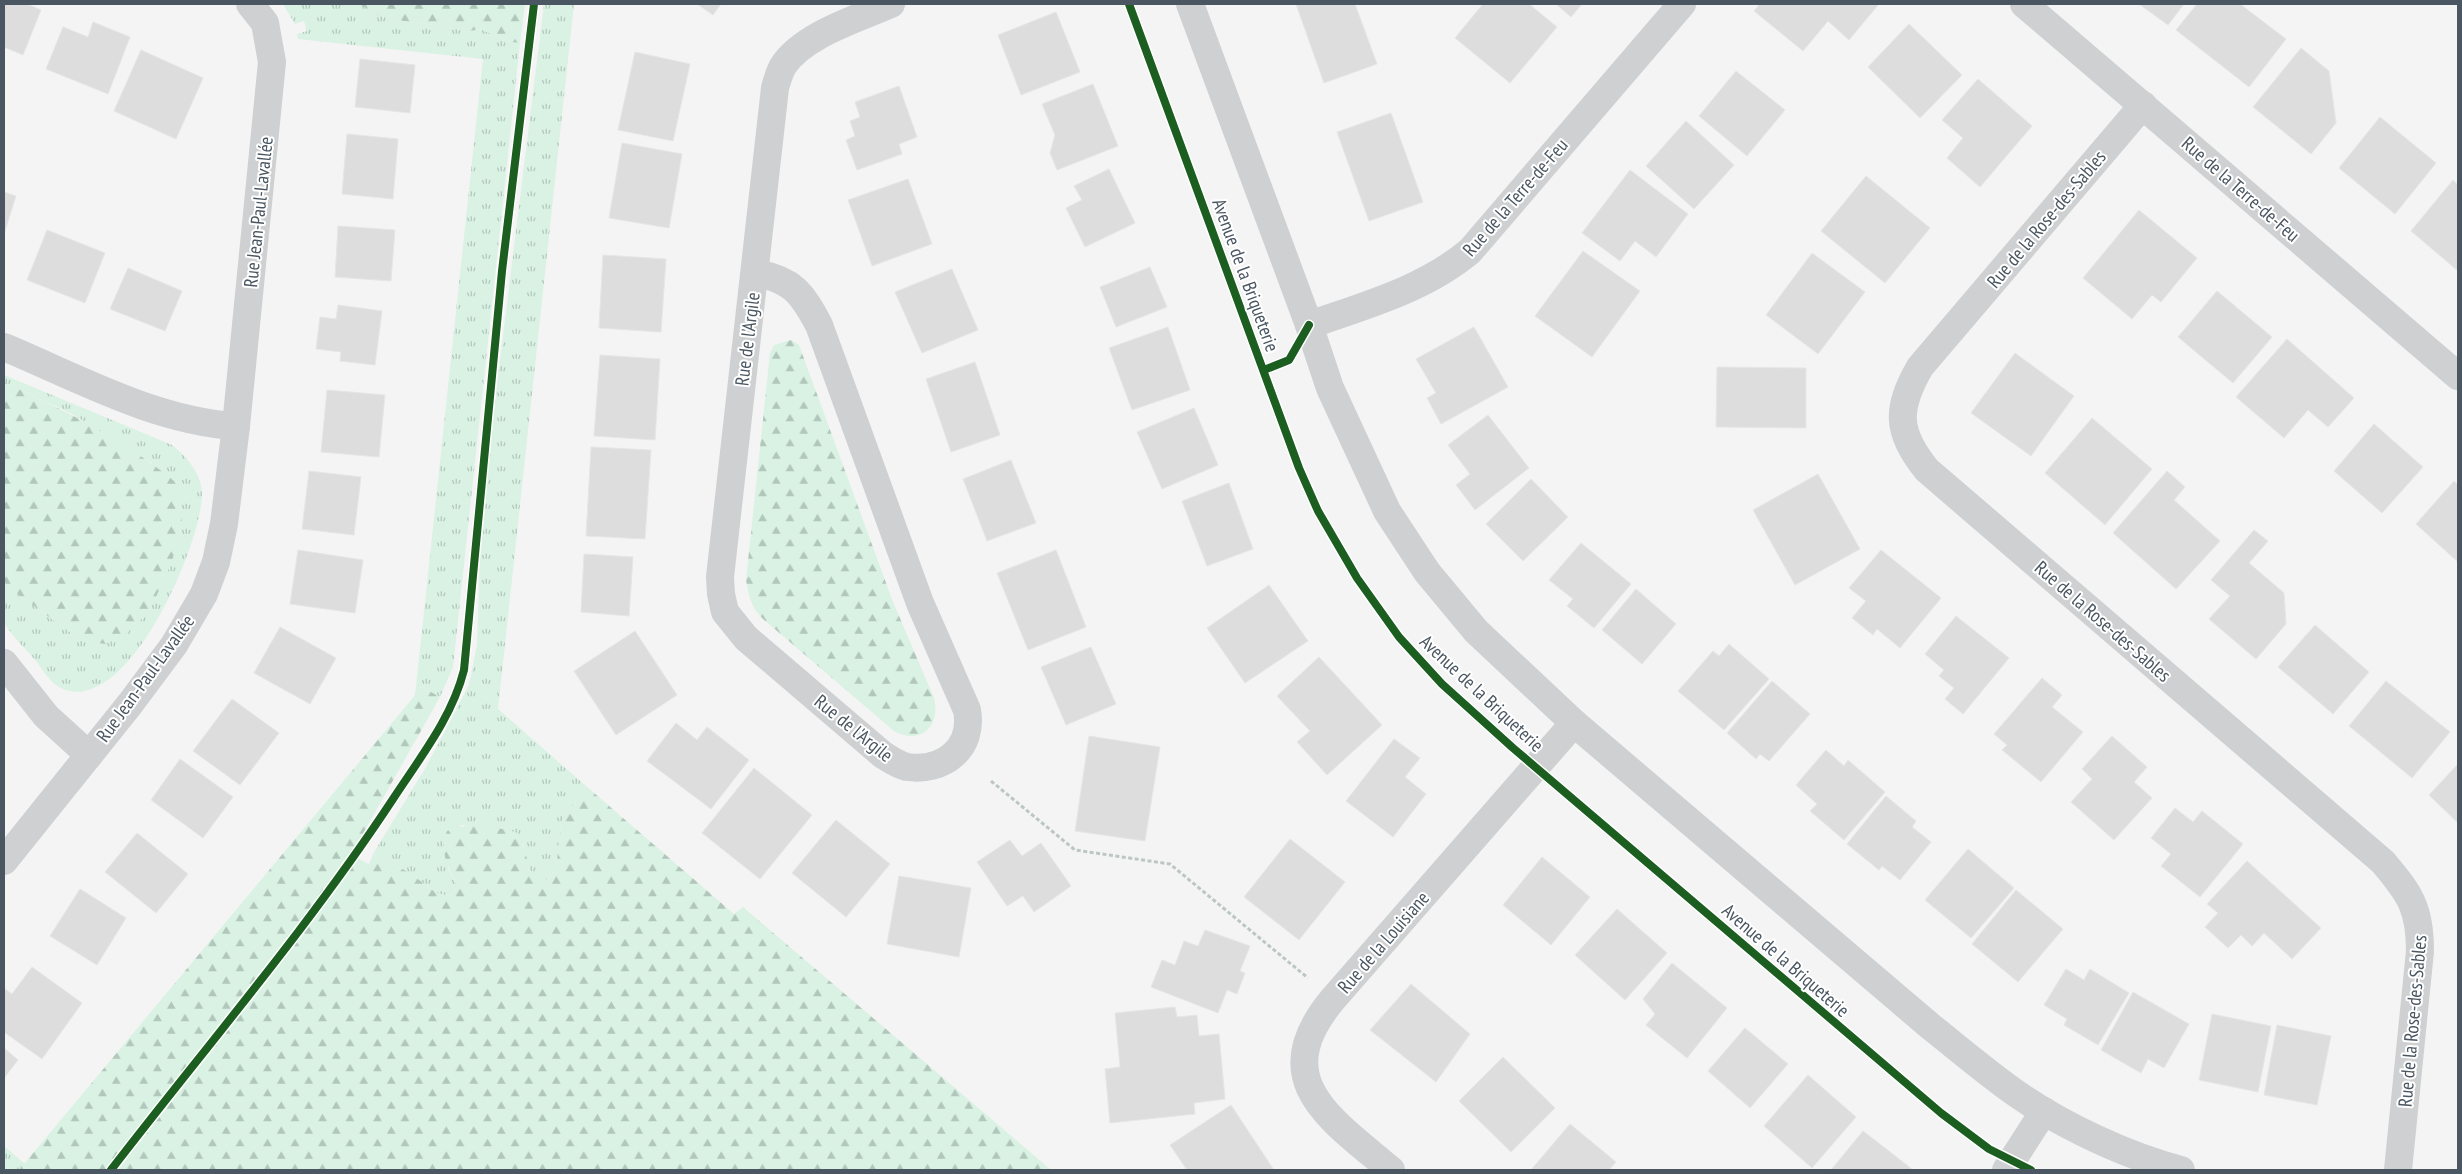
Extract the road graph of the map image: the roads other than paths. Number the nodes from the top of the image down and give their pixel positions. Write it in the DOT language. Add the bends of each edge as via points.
graph roads {
  1 [pos="250,4"];
  2 [pos="891,4"];
  3 [pos="1190,4"];
  4 [pos="1682,4"];
  5 [pos="2024,4"];
  6 [pos="2143,105"];
  7 [pos="755,273"];
  8 [pos="1309,325"];
  9 [pos="4,347"];
  10 [pos="2458,376"];
  11 [pos="236,426"];
  12 [pos="4,663"];
  13 [pos="1574,723"];
  14 [pos="89,755"];
  15 [pos="4,861"];
  16 [pos="2044,1111"];
  17 [pos="1391,1170"];
  18 [pos="2006,1170"];
  19 [pos="2181,1170"];
  20 [pos="2398,1170"];
  1 -- 11 [label="street, Rue Jean-Paul-Lavallée" via="265,23 272,62"];
  2 -- 7 [label="street, Rue de l'Argile" via="814,38 782,67 770,116"];
  3 -- 8 [label="street"];
  4 -- 8 [label="street, Rue de la Terre-de-Feu" via="1489,230 1462,257 1436,274 1381,300"];
  5 -- 6 [label="street, Rue de la Terre-de-Feu"];
  6 -- 10 [label="street, Rue de la Terre-de-Feu"];
  6 -- 20 [label="street, Rue de la Rose-des-Sables" via="1920,367 1908,388 1902,410 1904,433 1912,452 1927,470 2383,862 2400,882 2414,904 2420,925 2420,951"];
  7 -- 7 [label="street, Rue de l'Argile" via="720,577 725,612 746,638 882,755 906,766 938,765 962,746 969,722 967,710 920,603 819,325 795,289 783,280"];
  8 -- 13 [label="street" via="1348,429 1387,511 1407,544 1476,631"];
  9 -- 11 [label="street" via="174,417"];
  11 -- 14 [label="street, Rue Jean-Paul-Lavallée" via="224,524 216,562 204,594 174,645"];
  12 -- 14 [label="street, Rue Jean-Paul-Lavallée" via="46,716"];
  13 -- 16 [label="street" via="1930,1026"];
  13 -- 17 [label="street, Rue de la Louisiane" via="1333,999 1312,1029 1306,1046 1305,1066 1312,1096 1332,1120"];
  14 -- 15 [label="street, Rue Jean-Paul-Lavallée"];
  16 -- 18 [label="street"];
  16 -- 19 [label="street" via="2102,1140"];
}
